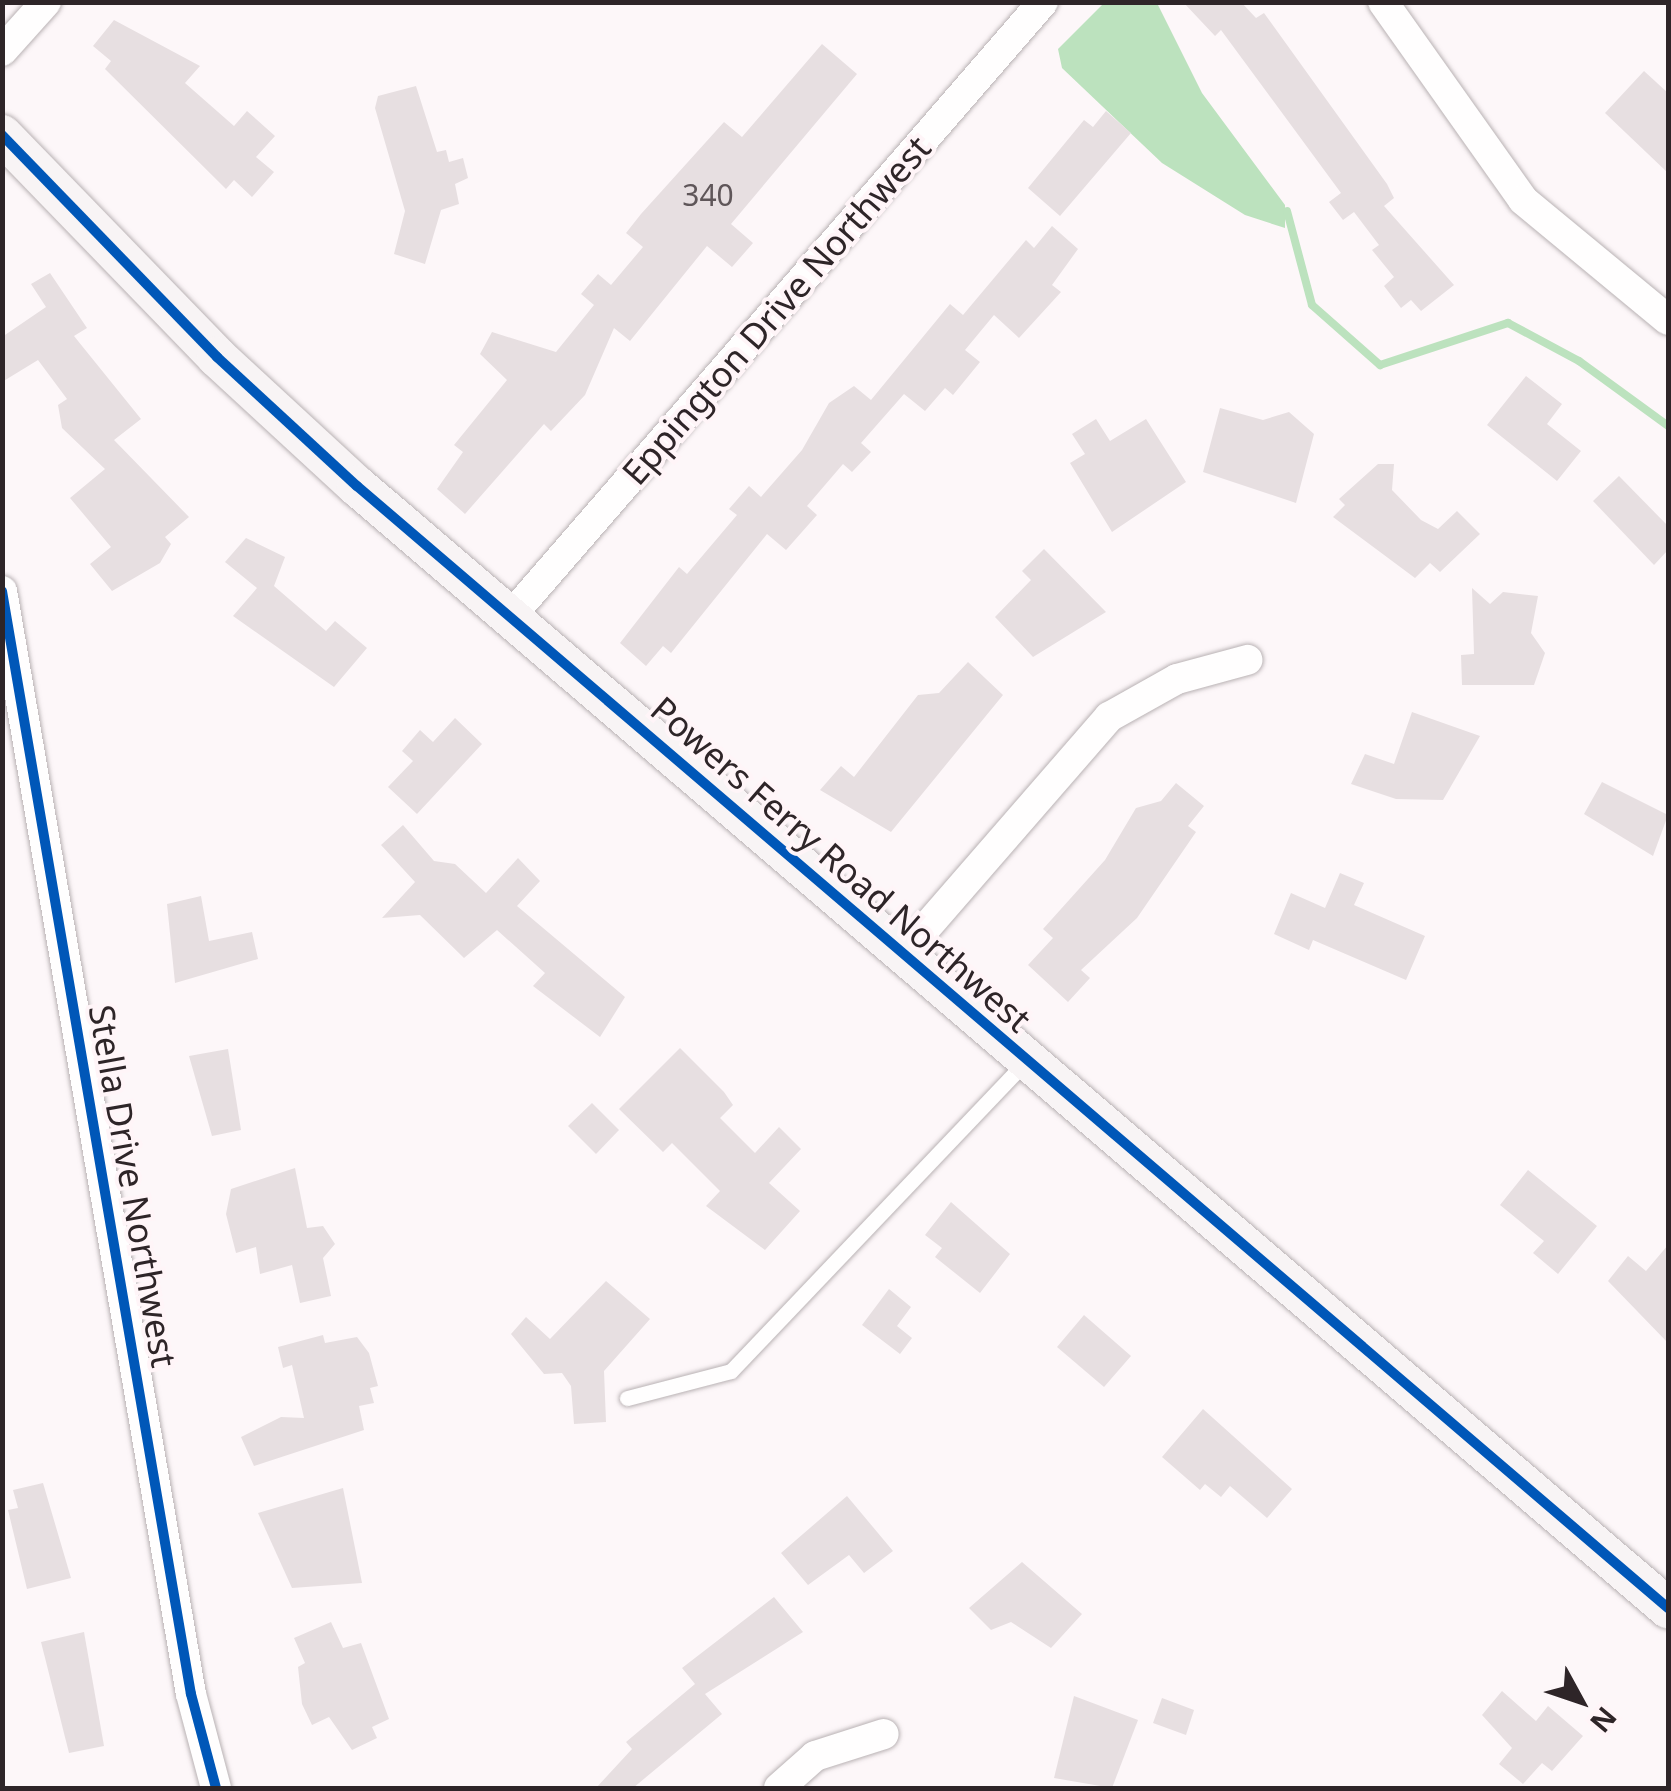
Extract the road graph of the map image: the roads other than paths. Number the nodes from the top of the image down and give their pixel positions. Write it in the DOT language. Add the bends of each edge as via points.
graph roads {
  1 [pos="46,2"];
  2 [pos="1043,2"];
  3 [pos="1383,2"];
  4 [pos="2,51"];
  5 [pos="2,135"];
  6 [pos="1668,320"];
  7 [pos="4,604"];
  8 [pos="510,617"];
  9 [pos="1247,660"];
  10 [pos="904,954"];
  11 [pos="1027,1060"];
  12 [pos="627,1398"];
  13 [pos="1668,1608"];
  14 [pos="884,1734"];
  15 [pos="216,1788"];
  16 [pos="779,1788"];
  1 -- 4 [label="street"];
  2 -- 8 [label="street, Eppington Drive Northwest"];
  3 -- 6 [label="street" via="1523,200"];
  5 -- 8 [label="street, Powers Ferry Road Northwest" via="217,357"];
  7 -- 15 [label="street, Stella Drive Northwest" via="191,1694"];
  8 -- 10 [label="street, Powers Ferry Road Northwest"];
  9 -- 10 [label="street" via="1177,678 1109,717"];
  10 -- 11 [label="street, Powers Ferry Road Northwest"];
  11 -- 12 [label="lane" via="732,1370"];
  11 -- 13 [label="street, Powers Ferry Road Northwest"];
  14 -- 16 [label="street" via="815,1756"];
}
